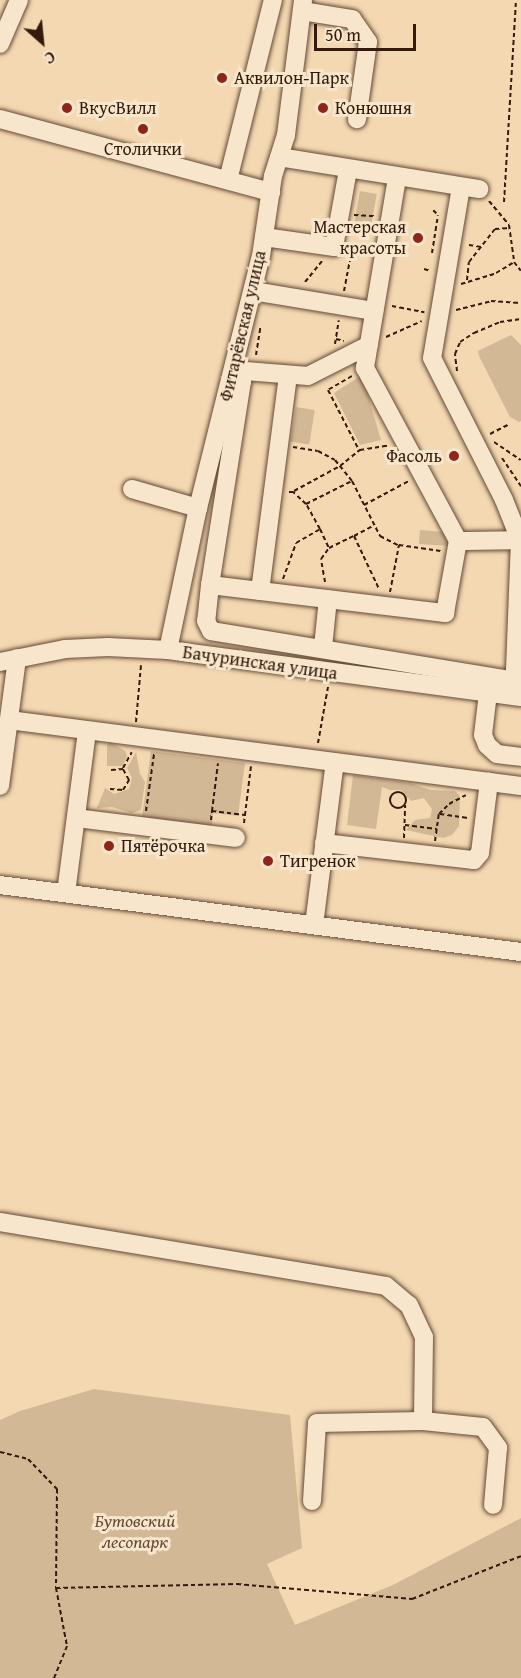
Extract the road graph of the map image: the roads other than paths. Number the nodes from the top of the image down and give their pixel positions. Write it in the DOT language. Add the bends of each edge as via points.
graph roads {
  1 [pos="19,0"];
  2 [pos="273,0"];
  3 [pos="303,6"];
  4 [pos="0,44"];
  5 [pos="0,118"];
  6 [pos="357,119"];
  7 [pos="279,157"];
  8 [pos="348,170"];
  9 [pos="398,178"];
  10 [pos="228,180"];
  11 [pos="271,192"];
  12 [pos="264,237"];
  13 [pos="253,291"];
  14 [pos="375,308"];
  15 [pos="369,345"];
  16 [pos="233,370"];
  17 [pos="288,375"];
  18 [pos="132,489"];
  19 [pos="198,508"];
  20 [pos="520,540"];
  21 [pos="457,547"];
  22 [pos="210,585"];
  23 [pos="269,592"];
  24 [pos="328,599"];
  25 [pos="323,647"];
  26 [pos="168,650"];
  27 [pos="8,660"];
  28 [pos="517,691"];
  29 [pos="488,693"];
  30 [pos="9,720"];
  31 [pos="87,730"];
  32 [pos="521,757"];
  33 [pos="335,762"];
  34 [pos="489,782"];
  35 [pos="0,786"];
  36 [pos="521,786"];
  37 [pos="76,818"];
  38 [pos="236,838"];
  39 [pos="324,843"];
  40 [pos="0,885"];
  41 [pos="66,894"];
  42 [pos="314,925"];
  43 [pos="521,952"];
  44 [pos="0,1222"];
  45 [pos="423,1421"];
  46 [pos="312,1501"];
  47 [pos="493,1505"];
  1 -- 4 [label="street"];
  2 -- 10 [label="street" via="247,70"];
  3 -- 6 [label="street" via="352,19 368,42"];
  3 -- 7 [label="street, Фитарёвская улица" via="286,135"];
  5 -- 10 [label="street"];
  7 -- 8 [label="street"];
  7 -- 11 [label="street, Фитарёвская улица"];
  8 -- 9 [label="street"];
  8 -- 12 [label="street" via="330,252"];
  9 -- 14 [label="street"];
  9 -- 20 [label="street" via="470,188 432,358 504,500"];
  10 -- 11 [label="street"];
  11 -- 12 [label="street, Фитарёвская улица"];
  12 -- 13 [label="street, Фитарёвская улица"];
  13 -- 14 [label="street"];
  13 -- 16 [label="street, Фитарёвская улица"];
  14 -- 15 [label="street"];
  15 -- 17 [label="street" via="308,376"];
  15 -- 21 [label="street" via="365,368"];
  16 -- 17 [label="street"];
  16 -- 19 [label="street, Фитарёвская улица"];
  16 -- 22 [label="street" via="242,381"];
  17 -- 23 [label="street" via="272,491"];
  18 -- 19 [label="street"];
  19 -- 26 [label="street, Фитарёвская улица"];
  20 -- 21 [label="street"];
  20 -- 28 [label="street"];
  21 -- 24 [label="street" via="445,613"];
  22 -- 23 [label="street"];
  22 -- 25 [label="street" via="206,621 212,631"];
  23 -- 24 [label="street"];
  24 -- 25 [label="street"];
  25 -- 28 [label="street"];
  26 -- 27 [label="street, Бачуринская улица" via="90,647"];
  26 -- 29 [label="street, Бачуринская улица"];
  27 -- 30 [label="street"];
  28 -- 29 [label="street, Бачуринская улица"];
  29 -- 32 [label="street" via="484,740 496,754"];
  30 -- 31 [label="street"];
  30 -- 35 [label="street"];
  31 -- 33 [label="street"];
  31 -- 37 [label="street"];
  33 -- 34 [label="street"];
  33 -- 39 [label="street"];
  34 -- 36 [label="street"];
  34 -- 39 [label="street" via="477,859"];
  37 -- 38 [label="street"];
  37 -- 41 [label="street"];
  39 -- 42 [label="street"];
  40 -- 41 [label="street"];
  41 -- 42 [label="street"];
  42 -- 43 [label="street"];
  44 -- 45 [label="street" via="386,1286 409,1305 424,1337"];
  45 -- 46 [label="street" via="317,1424"];
  45 -- 47 [label="street" via="483,1427 498,1448"];
}
